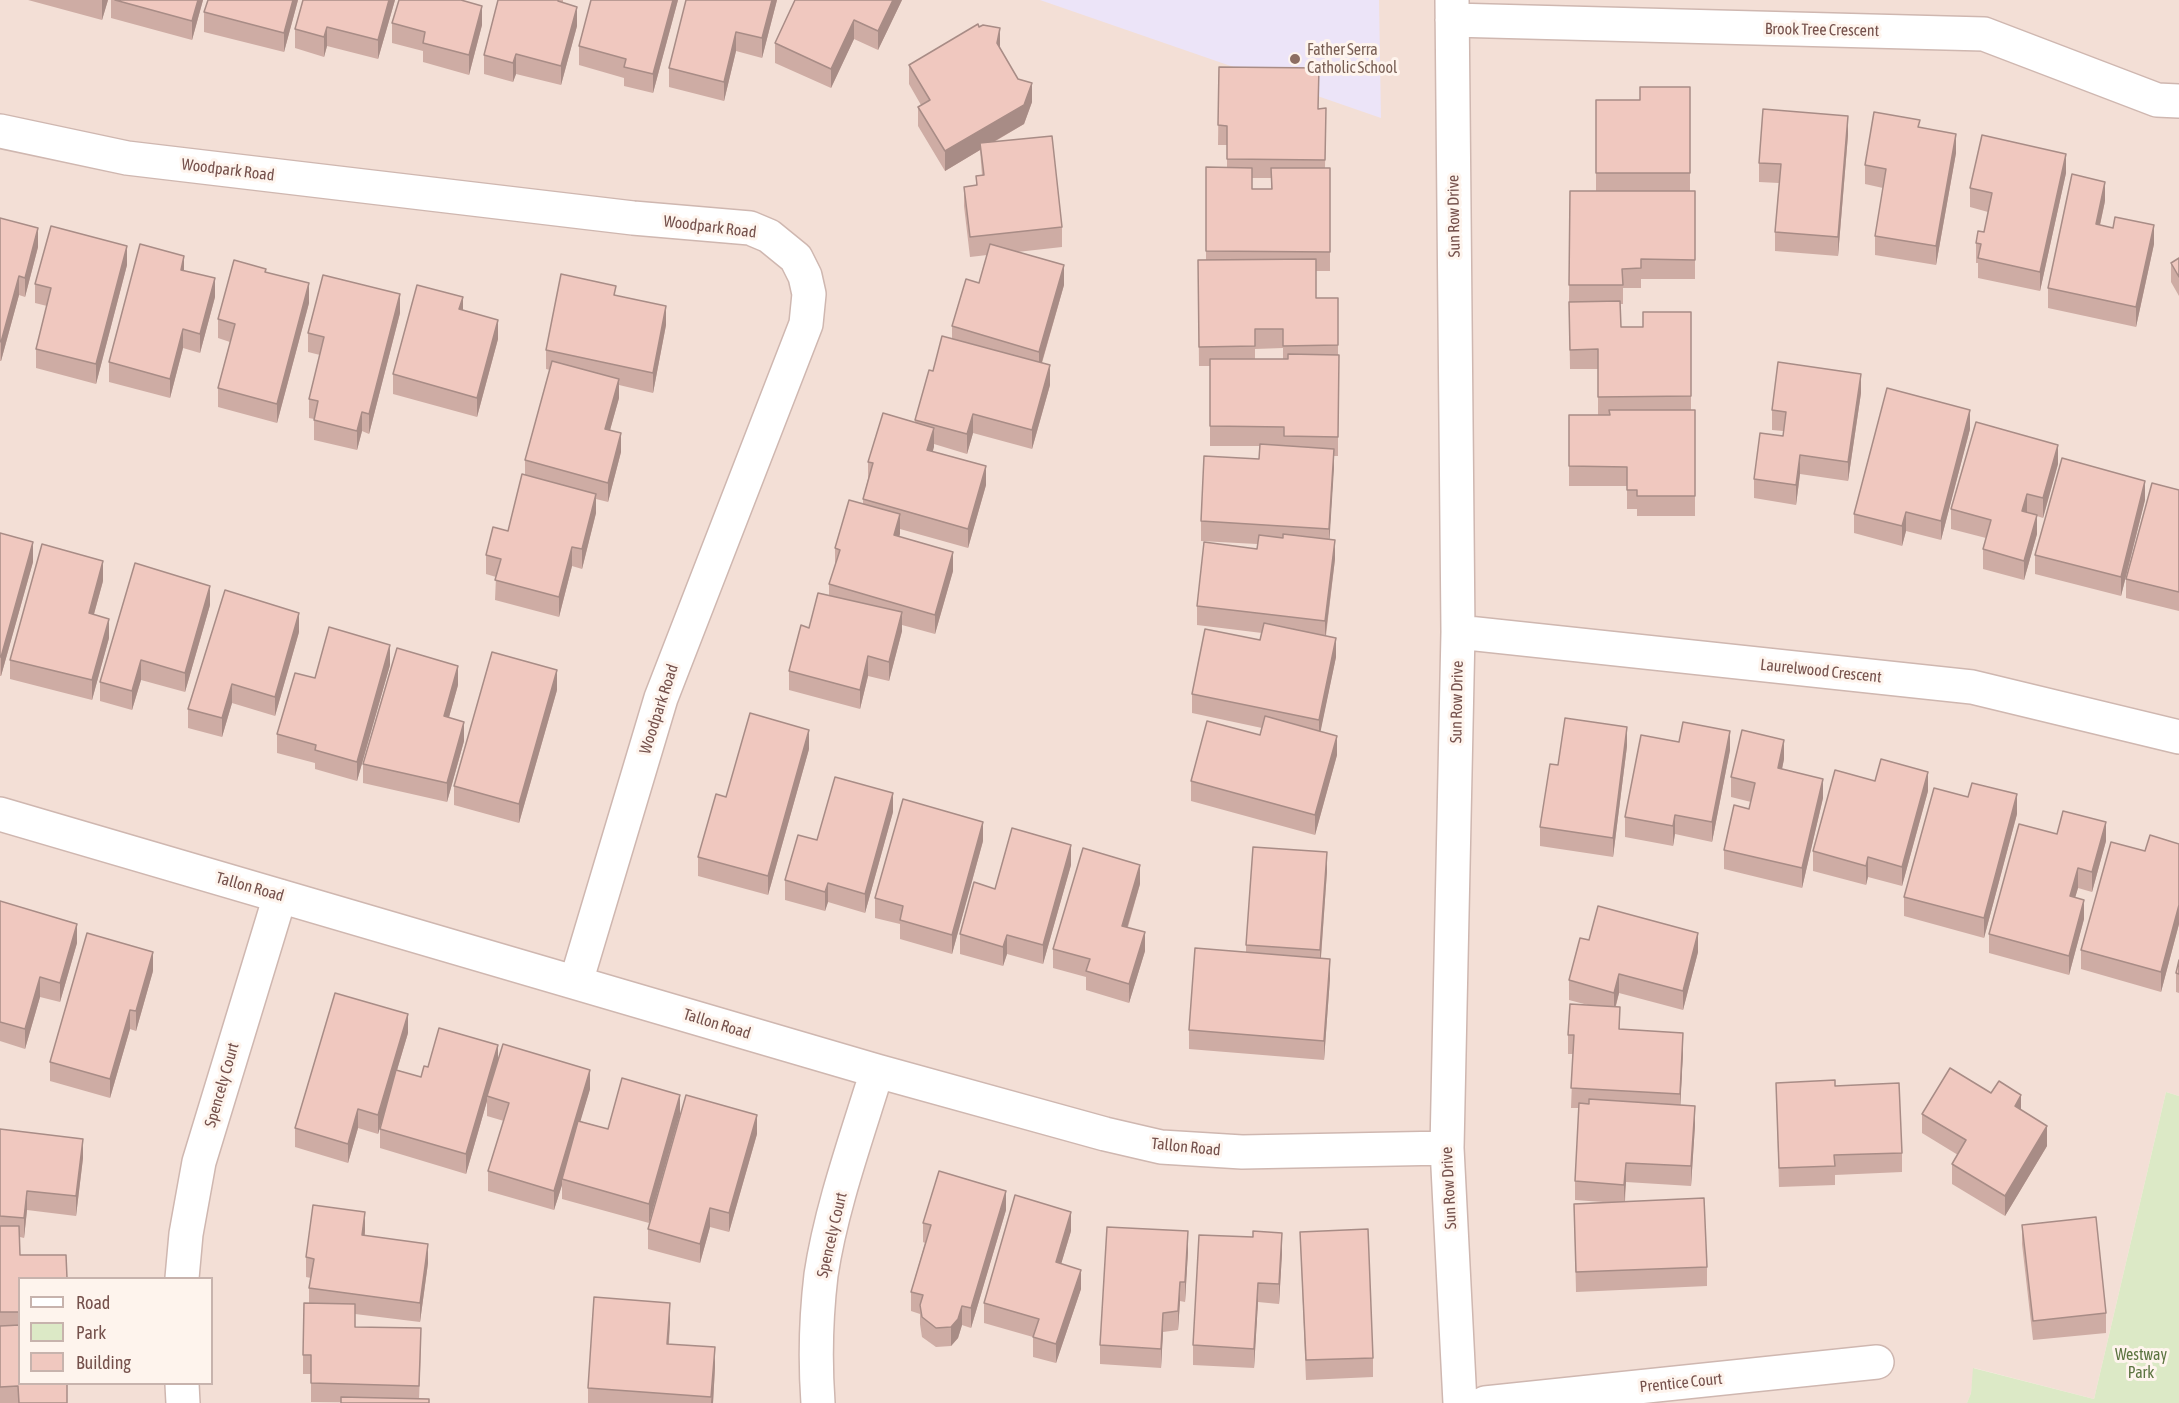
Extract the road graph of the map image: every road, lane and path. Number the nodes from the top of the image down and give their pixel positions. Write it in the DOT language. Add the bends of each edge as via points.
graph roads {
  1 [pos="1452,10"];
  2 [pos="2179,101"];
  3 [pos="0,131"];
  4 [pos="1458,632"];
  5 [pos="2179,737"];
  6 [pos="0,814"];
  7 [pos="280,896"];
  8 [pos="576,982"];
  9 [pos="878,1071"];
  10 [pos="1447,1148"];
  11 [pos="182,1277"];
  12 [pos="1877,1362"];
  13 [pos="182,1385"];
  14 [pos="183,1403"];
  15 [pos="818,1403"];
  16 [pos="1460,1403"];
  17 [pos="1485,1403"];
  1 -- 2 [label="street, Brook Tree Crescent" via="1983,34 2157,100"];
  1 -- 4 [label="street, Sun Row Drive"];
  3 -- 8 [label="street, Woodpark Road" via="127,158 633,218 750,228 769,236 796,258 809,294 806,324 661,698"];
  4 -- 5 [label="street, Laurelwood Crescent" via="1972,687"];
  4 -- 10 [label="street, Sun Row Drive"];
  6 -- 7 [label="street, Tallon Road"];
  7 -- 8 [label="street, Tallon Road"];
  7 -- 11 [label="street, Spencely Court" via="200,1162"];
  8 -- 9 [label="street, Tallon Road"];
  9 -- 10 [label="street, Tallon Road" via="1161,1147 1242,1152"];
  9 -- 15 [label="street, Spencely Court" via="821,1274"];
  10 -- 16 [label="street, Sun Row Drive"];
  12 -- 17 [label="street, Prentice Court"];
  13 -- 14 [label="street"];
}
